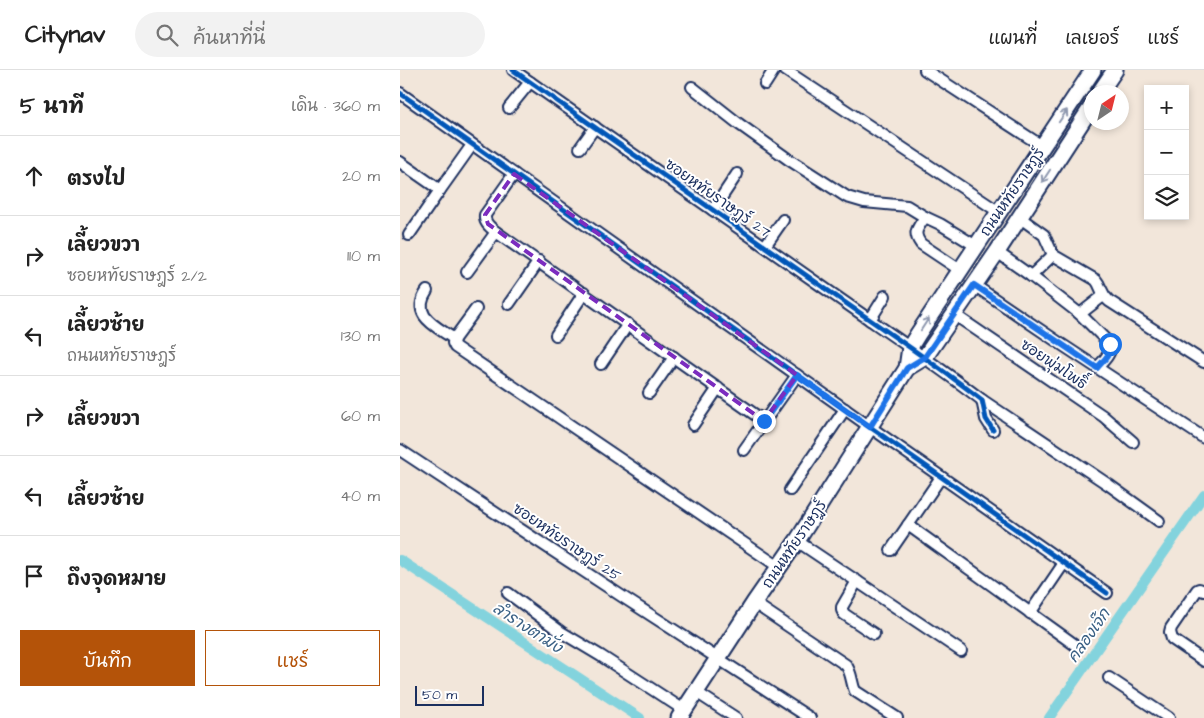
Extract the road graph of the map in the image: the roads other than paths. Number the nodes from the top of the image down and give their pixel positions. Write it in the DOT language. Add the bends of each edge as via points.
graph roads {
  1 [pos="513,70"];
  2 [pos="774,70"];
  3 [pos="784,70"];
  4 [pos="926,70"];
  5 [pos="1093,70"];
  6 [pos="1115,70"];
  7 [pos="530,82"];
  8 [pos="765,84"];
  9 [pos="1105,85"];
  10 [pos="692,86"];
  11 [pos="400,93"];
  12 [pos="509,108"];
  13 [pos="1084,118"];
  14 [pos="595,128"];
  15 [pos="472,145"];
  16 [pos="1042,146"];
  17 [pos="580,148"];
  18 [pos="400,162"];
  19 [pos="514,174"];
  20 [pos="737,174"];
  21 [pos="440,190"];
  22 [pos="713,210"];
  23 [pos="999,212"];
  24 [pos="925,217"];
  25 [pos="1019,217"];
  26 [pos="783,220"];
  27 [pos="496,232"];
  28 [pos="409,235"];
  29 [pos="765,246"];
  30 [pos="976,246"];
  31 [pos="996,252"];
  32 [pos="1053,255"];
  33 [pos="539,261"];
  34 [pos="960,270"];
  35 [pos="466,272"];
  36 [pos="1031,276"];
  37 [pos="974,285"];
  38 [pos="427,291"];
  39 [pos="584,293"];
  40 [pos="884,296"];
  41 [pos="1103,296"];
  42 [pos="510,304"];
  43 [pos="476,309"];
  44 [pos="1080,314"];
  45 [pos="955,315"];
  46 [pos="870,320"];
  47 [pos="628,324"];
  48 [pos="556,335"];
  49 [pos="454,339"];
  50 [pos="910,347"];
  51 [pos="674,357"];
  52 [pos="925,357"];
  53 [pos="1204,362"];
  54 [pos="601,364"];
  55 [pos="907,368"];
  56 [pos="1097,368"];
  57 [pos="797,375"];
  58 [pos="718,388"];
  59 [pos="649,394"];
  60 [pos="982,400"];
  61 [pos="845,409"];
  62 [pos="764,421"];
  63 [pos="693,425"];
  64 [pos="870,427"];
  65 [pos="993,430"];
  66 [pos="1204,438"];
  67 [pos="1133,442"];
  68 [pos="400,450"];
  69 [pos="744,450"];
  70 [pos="940,476"];
  71 [pos="790,490"];
  72 [pos="1159,521"];
  73 [pos="908,525"];
  74 [pos="797,541"];
  75 [pos="891,550"];
  76 [pos="1064,563"];
  77 [pos="779,567"];
  78 [pos="857,581"];
  79 [pos="1204,591"];
  80 [pos="1107,593"];
  81 [pos="508,594"];
  82 [pos="754,603"];
  83 [pos="1030,613"];
  84 [pos="874,634"];
  85 [pos="1078,647"];
  86 [pos="961,652"];
  87 [pos="718,659"];
  88 [pos="1204,661"];
  89 [pos="1109,678"];
  90 [pos="696,692"];
  91 [pos="682,714"];
  92 [pos="736,718"];
  93 [pos="810,718"];
  94 [pos="896,718"];
  95 [pos="1170,718"];
  1 -- 7 [label="street, ซอยหทัยราษฎร์ 27"];
  2 -- 8 [label="street"];
  3 -- 23 [label="street"];
  4 -- 16 [label="street"];
  16 -- 5 [label="main road, ถนนหทัยราษฎร์, one-way"];
  6 -- 9 [label="main road"];
  7 -- 12 [label="street"];
  7 -- 14 [label="street, ซอยหทัยราษฎร์ 27"];
  10 -- 24 [label="street" via="739,124 847,198 906,206"];
  11 -- 15 [label="street"];
  13 -- 25 [label="main road, ถนนหทัยราษฎร์, one-way"];
  14 -- 17 [label="street"];
  14 -- 22 [label="street, ซอยหทัยราษฎร์ 27"];
  15 -- 19 [label="street"];
  15 -- 21 [label="street"];
  16 -- 23 [label="main road, ถนนหทัยราษฎร์"];
  18 -- 21 [label="street"];
  19 -- 27 [label="street" via="485,215 485,222"];
  19 -- 57 [label="street"];
  20 -- 22 [label="street"];
  21 -- 28 [label="street"];
  22 -- 29 [label="street, ซอยหทัยราษฎร์ 27"];
  23 -- 30 [label="main road, ถนนหทัยราษฎร์"];
  24 -- 30 [label="street"];
  24 -- 34 [label="street" via="916,231 917,239"];
  25 -- 31 [label="main road, ถนนหทัยราษฎร์"];
  25 -- 32 [label="street" via="1044,235"];
  26 -- 29 [label="street"];
  27 -- 33 [label="street"];
  27 -- 35 [label="street"];
  29 -- 46 [label="street, ซอยหทัยราษฎร์ 27"];
  30 -- 34 [label="main road, ถนนหทัยราษฎร์"];
  31 -- 36 [label="street"];
  31 -- 37 [label="main road, ถนนหทัยราษฎร์"];
  32 -- 36 [label="street"];
  32 -- 41 [label="street" via="1096,280"];
  33 -- 39 [label="street"];
  33 -- 42 [label="street"];
  50 -- 34 [label="main road, ถนนหทัยราษฎร์, one-way"];
  36 -- 44 [label="street"];
  37 -- 45 [label="main road, ถนนหทัยราษฎร์"];
  37 -- 56 [label="street"];
  38 -- 49 [label="street" via="422,298 421,309 425,318"];
  39 -- 47 [label="street"];
  39 -- 48 [label="street"];
  40 -- 46 [label="street"];
  41 -- 44 [label="street"];
  41 -- 53 [label="street"];
  43 -- 49 [label="street"];
  44 -- 56 [label="street" via="1110,344 1110,354"];
  45 -- 52 [label="main road, ถนนหทัยราษฎร์"];
  45 -- 67 [label="street, ซอยพุ่มโพธิ์" via="1103,416"];
  46 -- 50 [label="street, ซอยหทัยราษฎร์ 27"];
  47 -- 51 [label="street"];
  47 -- 54 [label="street"];
  49 -- 77 [label="street" via="455,347"];
  50 -- 52 [label="street, ซอยหทัยราษฎร์ 27"];
  50 -- 55 [label="main road, ถนนหทัยราษฎร์"];
  51 -- 58 [label="street"];
  51 -- 59 [label="street"];
  52 -- 55 [label="main road, ถนนหทัยราษฎร์"];
  52 -- 60 [label="street, ซอยหทัยราษฎร์ 27"];
  55 -- 64 [label="main road, ถนนหทัยราษฎร์"];
  56 -- 66 [label="street"];
  57 -- 61 [label="street"];
  57 -- 62 [label="street"];
  58 -- 62 [label="street"];
  58 -- 63 [label="street"];
  60 -- 65 [label="street" via="986,419"];
  60 -- 72 [label="street, ซอยหทัยราษฎร์ 27"];
  61 -- 64 [label="street"];
  61 -- 71 [label="street"];
  62 -- 69 [label="street"];
  64 -- 70 [label="street"];
  64 -- 74 [label="main road, ถนนหทัยราษฎร์"];
  68 -- 87 [label="street, ซอยหทัยราษฎร์ 25"];
  70 -- 73 [label="street"];
  70 -- 76 [label="street"];
  73 -- 75 [label="street"];
  73 -- 83 [label="street"];
  74 -- 77 [label="main road, ถนนหทัยราษฎร์"];
  74 -- 78 [label="street"];
  76 -- 80 [label="street"];
  76 -- 83 [label="street"];
  77 -- 82 [label="main road, ถนนหทัยราษฎร์"];
  78 -- 84 [label="street" via="842,610"];
  78 -- 86 [label="street"];
  79 -- 88 [label="street" via="1197,590 1170,632 1172,639"];
  81 -- 91 [label="street"];
  82 -- 87 [label="main road, ถนนหทัยราษฎร์"];
  82 -- 94 [label="street" via="846,665 855,691"];
  83 -- 85 [label="street"];
  87 -- 90 [label="main road, ถนนหทัยราษฎร์"];
  87 -- 93 [label="street, ซอยหทัยราษฎร์ 25"];
  89 -- 95 [label="street"];
  90 -- 91 [label="main road, ถนนหทัยราษฎร์"];
  90 -- 92 [label="street"];
}
